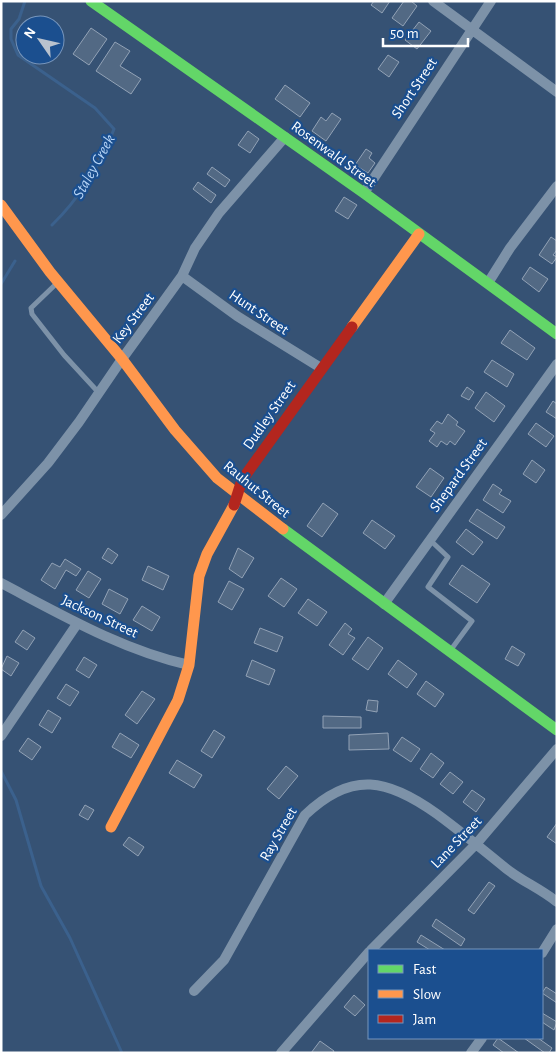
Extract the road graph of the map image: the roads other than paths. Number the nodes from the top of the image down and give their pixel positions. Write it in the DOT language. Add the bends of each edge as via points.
graph roads {
  1 [pos="91,1"];
  2 [pos="433,1"];
  3 [pos="491,1"];
  4 [pos="472,30"];
  5 [pos="557,92"];
  6 [pos="285,137"];
  7 [pos="557,186"];
  8 [pos="364,193"];
  9 [pos="1,205"];
  10 [pos="419,234"];
  11 [pos="182,276"];
  12 [pos="58,282"];
  13 [pos="488,283"];
  14 [pos="557,334"];
  15 [pos="122,358"];
  16 [pos="557,364"];
  17 [pos="321,368"];
  18 [pos="100,393"];
  19 [pos="236,494"];
  20 [pos="1,515"];
  21 [pos="430,539"];
  22 [pos="1,584"];
  23 [pos="384,604"];
  24 [pos="78,624"];
  25 [pos="450,651"];
  26 [pos="189,665"];
  27 [pos="557,730"];
  28 [pos="1,736"];
  29 [pos="557,749"];
  30 [pos="111,827"];
  31 [pos="477,843"];
  32 [pos="557,902"];
  33 [pos="557,929"];
  34 [pos="372,949"];
  35 [pos="543,950"];
  36 [pos="368,953"];
  37 [pos="194,991"];
  38 [pos="481,1039"];
  39 [pos="281,1053"];
  40 [pos="471,1053"];
  1 -- 6 [label="street, Rosenwald Street"];
  2 -- 4 [label="street"];
  3 -- 4 [label="street, Short Street"];
  4 -- 5 [label="street"];
  4 -- 8 [label="street, Short Street"];
  6 -- 8 [label="street, Rosenwald Street"];
  6 -- 11 [label="street, Key Street" via="219,213 195,248"];
  7 -- 13 [label="street"];
  8 -- 10 [label="street, Rosenwald Street"];
  9 -- 12 [label="street, Rauhut Street"];
  10 -- 13 [label="street, Rosenwald Street"];
  10 -- 17 [label="street, Dudley Street"];
  11 -- 15 [label="street, Key Street"];
  11 -- 17 [label="street, Hunt Street" via="237,316"];
  12 -- 15 [label="street, Rauhut Street"];
  12 -- 18 [label="lane" via="31,308 32,314"];
  13 -- 14 [label="street, Rosenwald Street"];
  15 -- 18 [label="street, Key Street"];
  15 -- 19 [label="street, Rauhut Street" via="188,446"];
  16 -- 21 [label="street, Shepard Street"];
  17 -- 19 [label="street, Dudley Street" via="242,480"];
  18 -- 20 [label="street, Key Street" via="48,463"];
  19 -- 23 [label="street, Rauhut Street"];
  19 -- 26 [label="street, Dudley Street" via="232,512 207,554 199,576"];
  21 -- 23 [label="street, Shepard Street"];
  21 -- 25 [label="lane" via="448,557 428,587 472,621"];
  22 -- 24 [label="street, Jackson Street"];
  23 -- 25 [label="street, Rauhut Street"];
  24 -- 26 [label="street, Jackson Street" via="164,660"];
  24 -- 28 [label="street"];
  25 -- 27 [label="street, Rauhut Street"];
  26 -- 30 [label="street, Dudley Street" via="170,718"];
  29 -- 31 [label="street, Lane Street"];
  31 -- 32 [label="street, Ray Street" via="504,868"];
  31 -- 34 [label="street, Lane Street"];
  31 -- 37 [label="street, Ray Street" via="420,802 385,785 347,786 333,793 305,814 224,960"];
  33 -- 35 [label="street"];
  36 -- 39 [label="street, Lane Street"];
  38 -- 40 [label="street"];
}
